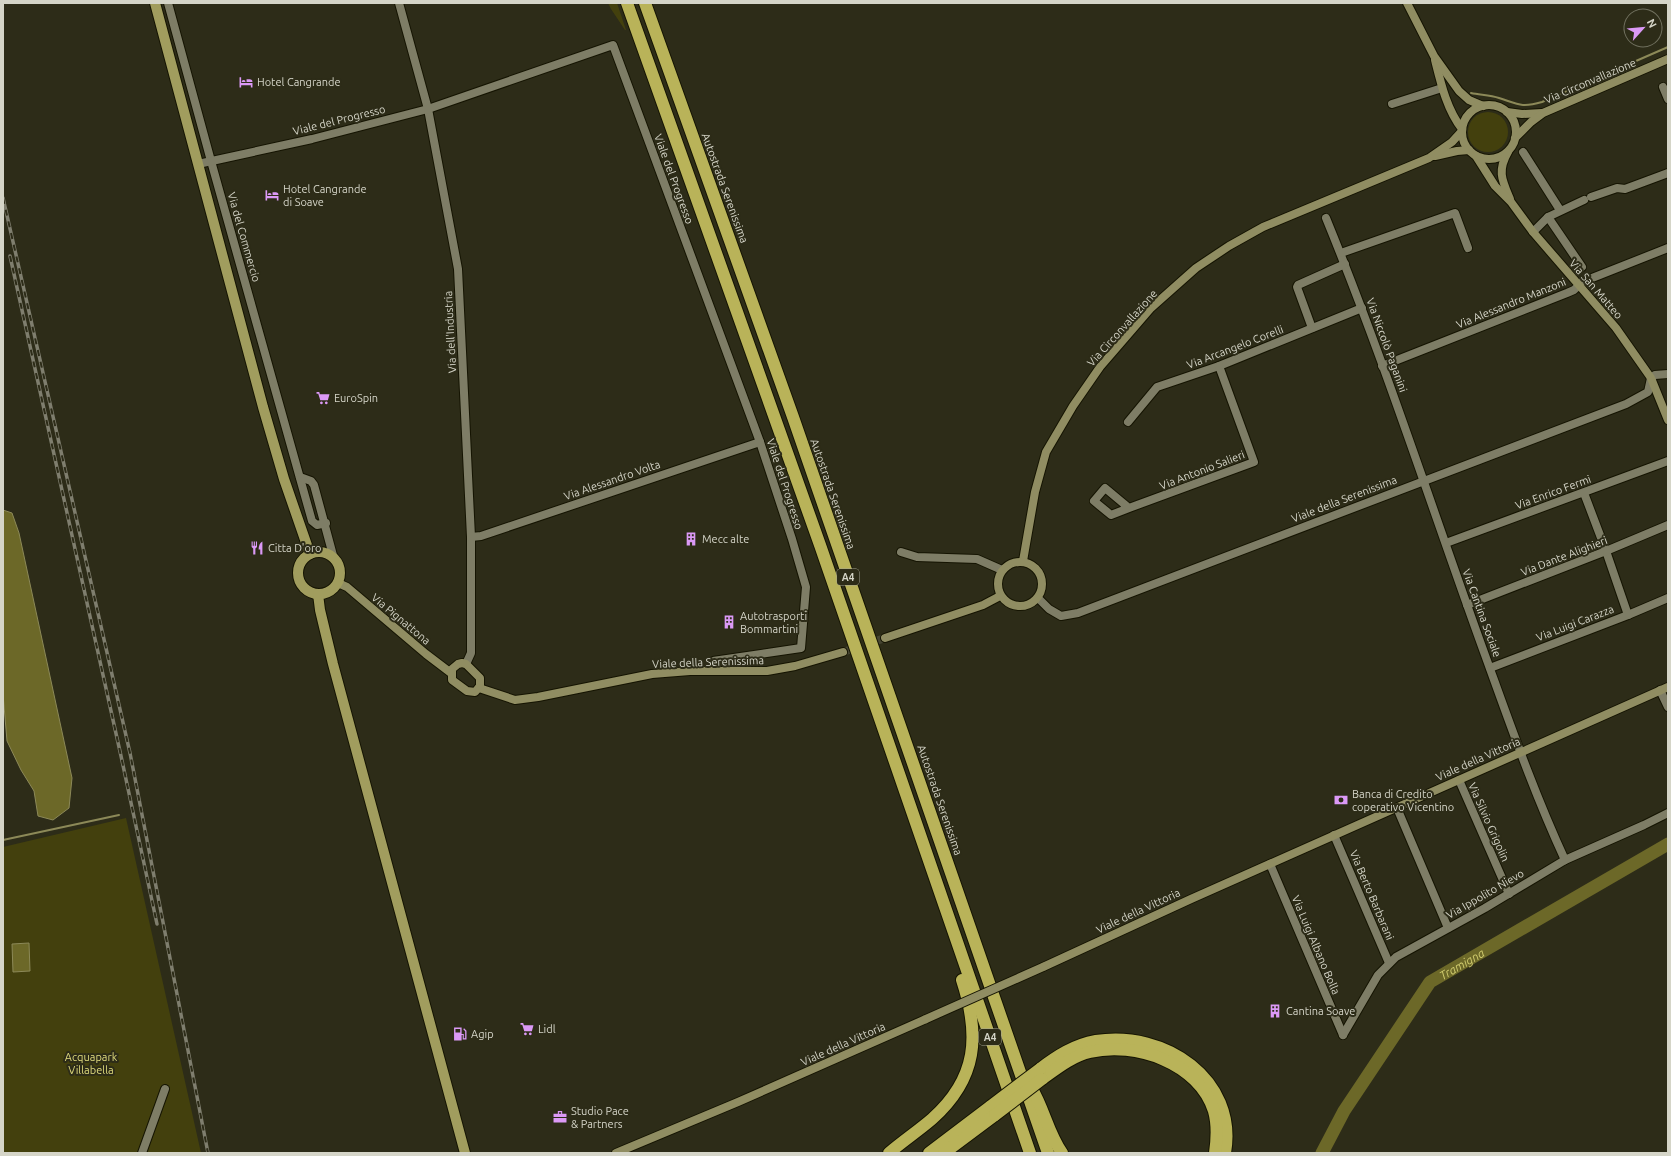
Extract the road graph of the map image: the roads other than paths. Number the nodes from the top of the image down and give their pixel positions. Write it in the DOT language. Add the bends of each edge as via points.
graph roads {
  1 [pos="155,3"];
  2 [pos="168,3"];
  3 [pos="399,3"];
  4 [pos="627,3"];
  5 [pos="645,3"];
  6 [pos="1407,3"];
  7 [pos="1434,56"];
  8 [pos="1668,59"];
  9 [pos="1454,84"];
  10 [pos="1663,87"];
  11 [pos="1442,88"];
  12 [pos="1668,99"];
  13 [pos="1392,104"];
  14 [pos="1483,106"];
  15 [pos="428,109"];
  16 [pos="1507,112"];
  17 [pos="1543,113"];
  18 [pos="1462,130"];
  19 [pos="1515,138"];
  20 [pos="1469,150"];
  21 [pos="1509,150"];
  22 [pos="1523,152"];
  23 [pos="1476,156"];
  24 [pos="1429,158"];
  25 [pos="211,161"];
  26 [pos="198,164"];
  27 [pos="1668,173"];
  28 [pos="1511,202"];
  29 [pos="1560,210"];
  30 [pos="1548,217"];
  31 [pos="1326,218"];
  32 [pos="1533,232"];
  33 [pos="1468,248"];
  34 [pos="1668,248"];
  35 [pos="1341,253"];
  36 [pos="1345,264"];
  37 [pos="1582,267"];
  38 [pos="1578,285"];
  39 [pos="1362,308"];
  40 [pos="1312,328"];
  41 [pos="1219,366"];
  42 [pos="1382,366"];
  43 [pos="1668,374"];
  44 [pos="1651,378"];
  45 [pos="1668,420"];
  46 [pos="1128,422"];
  47 [pos="760,442"];
  48 [pos="1668,461"];
  49 [pos="300,478"];
  50 [pos="1424,480"];
  51 [pos="1584,493"];
  52 [pos="1129,508"];
  53 [pos="326,523"];
  54 [pos="1668,525"];
  55 [pos="472,537"];
  56 [pos="1446,543"];
  57 [pos="1606,551"];
  58 [pos="900,552"];
  59 [pos="310,554"];
  60 [pos="334,558"];
  61 [pos="1023,562"];
  62 [pos="1002,570"];
  63 [pos="338,583"];
  64 [pos="318,594"];
  65 [pos="1000,596"];
  66 [pos="1038,598"];
  67 [pos="1668,598"];
  68 [pos="1467,605"];
  69 [pos="1628,615"];
  70 [pos="885,638"];
  71 [pos="843,652"];
  72 [pos="713,661"];
  73 [pos="466,664"];
  74 [pos="1490,668"];
  75 [pos="451,672"];
  76 [pos="479,688"];
  77 [pos="1664,689"];
  78 [pos="1668,707"];
  79 [pos="1520,752"];
  80 [pos="1459,780"];
  81 [pos="1397,808"];
  82 [pos="1668,813"];
  83 [pos="1334,836"];
  84 [pos="1565,860"];
  85 [pos="1270,864"];
  86 [pos="1509,894"];
  87 [pos="950,921"];
  88 [pos="1448,928"];
  89 [pos="1389,962"];
  90 [pos="1342,1035"];
  91 [pos="1016,1061"];
  92 [pos="1041,1074"];
  93 [pos="164,1089"];
  94 [pos="993,1111"];
  95 [pos="142,1153"];
  96 [pos="464,1153"];
  97 [pos="616,1153"];
  98 [pos="889,1153"];
  99 [pos="929,1153"];
  100 [pos="944,1153"];
  101 [pos="1030,1153"];
  102 [pos="1048,1153"];
  103 [pos="1062,1153"];
  104 [pos="1215,1153"];
  105 [pos="1225,1153"];
  1 -- 26 [label="main road"];
  2 -- 25 [label="street, Via del Commercio"];
  3 -- 15 [label="street, Via dell'Industria"];
  4 -- 87 [label="highway, A4"];
  5 -- 91 [label="highway, Autostrada Serenissima / A4" via="790,410"];
  6 -- 7 [label="street"];
  7 -- 9 [label="street"];
  7 -- 11 [label="street"];
  8 -- 17 [label="street, Via Circonvallazione"];
  9 -- 11 [label="street"];
  9 -- 14 [label="street" via="1469,100"];
  10 -- 12 [label="street"];
  11 -- 13 [label="street"];
  11 -- 18 [label="street" via="1455,120"];
  14 -- 16 [label="street, Via Circonvallazione" via="1496,106"];
  14 -- 18 [label="street, Via Circonvallazione" via="1472,110"];
  15 -- 25 [label="street, Viale del Progresso" via="312,139"];
  15 -- 47 [label="street, Viale del Progresso" via="613,45"];
  15 -- 55 [label="street, Via dell'Industria" via="458,269"];
  16 -- 17 [label="street, Via Circonvallazione"];
  16 -- 19 [label="street" via="1514,124"];
  17 -- 19 [label="street, Via Circonvallazione"];
  18 -- 20 [label="street" via="1463,141"];
  18 -- 24 [label="street, Via Circonvallazione" via="1452,142"];
  19 -- 21 [label="street, Via Circonvallazione"];
  20 -- 23 [label="street"];
  20 -- 24 [label="street, Via Circonvallazione"];
  21 -- 23 [label="street" via="1494,159"];
  21 -- 28 [label="street, Via San Matteo" via="1502,163 1501,173"];
  22 -- 29 [label="street"];
  23 -- 28 [label="street, Via San Matteo" via="1495,186"];
  24 -- 61 [label="street, Via Circonvallazione" via="1263,227 1196,268 1151,308 1100,367 1046,452 1035,492"];
  25 -- 26 [label="street, Viale del Progresso"];
  25 -- 49 [label="street, Via del Commercio"];
  26 -- 59 [label="main road" via="284,480"];
  27 -- 29 [label="street" via="1625,189 1617,188"];
  28 -- 32 [label="street, Via San Matteo"];
  29 -- 30 [label="street"];
  30 -- 32 [label="street"];
  30 -- 37 [label="street, Via San Matteo"];
  31 -- 35 [label="street, Via Niccolò Paganini"];
  32 -- 38 [label="street, Via San Matteo"];
  33 -- 35 [label="street" via="1455,213"];
  34 -- 38 [label="street, Via Alessandro Manzoni"];
  35 -- 36 [label="street, Via Niccolò Paganini"];
  36 -- 39 [label="street, Via Niccolò Paganini"];
  36 -- 40 [label="street" via="1298,285"];
  38 -- 42 [label="street, Via Alessandro Manzoni" via="1567,293"];
  38 -- 44 [label="street, Via San Matteo" via="1616,328"];
  39 -- 40 [label="street, Via Arcangelo Corelli"];
  39 -- 42 [label="street, Via Niccolò Paganini"];
  40 -- 41 [label="street, Via Arcangelo Corelli"];
  41 -- 46 [label="street, Via Arcangelo Corelli" via="1157,387"];
  41 -- 52 [label="street, Via Antonio Salieri" via="1254,462"];
  42 -- 50 [label="street, Via Niccolò Paganini"];
  43 -- 44 [label="street" via="1655,375"];
  44 -- 45 [label="street, Via San Matteo"];
  44 -- 50 [label="street, Viale della Serenissima" via="1648,392 1626,404"];
  47 -- 55 [label="street, Via Alessandro Volta"];
  47 -- 72 [label="street, Viale del Progresso" via="806,586 801,648"];
  48 -- 51 [label="street, Via Enrico Fermi"];
  49 -- 53 [label="street" via="311,481 314,485"];
  49 -- 53 [label="street, Via del Commercio" via="312,520 317,525"];
  50 -- 56 [label="street, Via Cantina Sociale"];
  50 -- 66 [label="street, Viale della Serenissima" via="1068,616 1057,614"];
  51 -- 56 [label="street, Via Enrico Fermi"];
  51 -- 57 [label="street"];
  53 -- 60 [label="street"];
  54 -- 57 [label="street, Via Dante Alighieri"];
  55 -- 73 [label="street, Via dell'Industria" via="471,653"];
  56 -- 68 [label="street, Via Cantina Sociale"];
  57 -- 68 [label="street, Via Dante Alighieri"];
  57 -- 69 [label="street"];
  58 -- 62 [label="street" via="917,557 977,559"];
  59 -- 60 [label="main road" via="323,552"];
  59 -- 64 [label="main road" via="302,560 298,574 305,588"];
  60 -- 63 [label="main road" via="340,573"];
  61 -- 62 [label="street" via="1008,564"];
  61 -- 66 [label="street" via="1031,564 1041,575 1041,591"];
  62 -- 65 [label="street" via="997,583"];
  63 -- 64 [label="main road" via="328,592"];
  63 -- 75 [label="street, Via Pignattona" via="347,587"];
  64 -- 96 [label="main road" via="333,664"];
  65 -- 66 [label="street" via="1019,607 1026,606"];
  65 -- 70 [label="street" via="983,605"];
  67 -- 69 [label="street, Via Luigi Carazza"];
  68 -- 74 [label="street, Via Cantina Sociale"];
  69 -- 74 [label="street, Via Luigi Carazza"];
  71 -- 76 [label="street, Viale della Serenissima" via="767,671 690,671 652,674 515,700"];
  73 -- 75 [label="street" via="458,664"];
  73 -- 76 [label="street" via="480,678"];
  74 -- 79 [label="street, Via Cantina Sociale"];
  75 -- 76 [label="street" via="452,680 467,691 475,692"];
  77 -- 78 [label="street"];
  77 -- 79 [label="street, Viale della Vittoria"];
  79 -- 80 [label="street, Viale della Vittoria"];
  79 -- 84 [label="street"];
  80 -- 81 [label="street, Viale della Vittoria"];
  80 -- 86 [label="street, Via Silvio Grigolin"];
  81 -- 83 [label="street, Viale della Vittoria"];
  81 -- 88 [label="street"];
  82 -- 84 [label="street, Via Ippolito Nievo"];
  83 -- 85 [label="street, Viale della Vittoria"];
  83 -- 89 [label="street, Via Berto Barbarani"];
  84 -- 86 [label="street, Via Ippolito Nievo"];
  85 -- 90 [label="street, Via Luigi Albano Bolla"];
  85 -- 97 [label="street, Viale della Vittoria, bridge" via="926,1019"];
  86 -- 88 [label="street, Via Ippolito Nievo"];
  87 -- 98 [label="highway" via="955,958 972,1020 973,1040 969,1063 959,1086 946,1104 933,1118"];
  87 -- 101 [label="highway, A4"];
  88 -- 89 [label="street, Via Ippolito Nievo"];
  89 -- 90 [label="street, Via Ippolito Nievo" via="1371,986"];
  91 -- 102 [label="highway, Autostrada Serenissima / A4"];
  91 -- 103 [label="highway" via="1035,1094 1053,1139"];
  92 -- 94 [label="highway, bridge"];
  92 -- 104 [label="highway" via="1088,1052 1100,1050 1133,1050 1161,1058 1186,1073 1205,1094 1214,1109 1217,1139"];
  92 -- 105 [label="highway" via="1068,1050 1097,1041 1133,1041 1161,1048 1200,1072 1217,1094 1227,1127"];
  93 -- 95 [label="street"];
  94 -- 99 [label="highway"];
  94 -- 100 [label="highway"];
}
